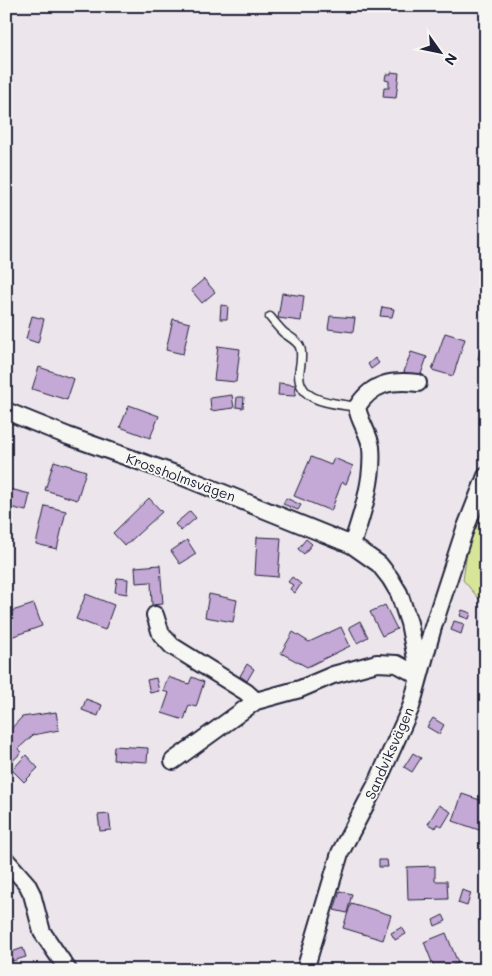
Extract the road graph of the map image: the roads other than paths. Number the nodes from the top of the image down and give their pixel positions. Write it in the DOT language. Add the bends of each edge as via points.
graph roads {
  1 [pos="270,317"];
  2 [pos="418,383"];
  3 [pos="357,407"];
  4 [pos="7,412"];
  5 [pos="486,476"];
  6 [pos="352,545"];
  7 [pos="154,615"];
  8 [pos="419,676"];
  9 [pos="256,701"];
  10 [pos="173,761"];
  11 [pos="6,860"];
  12 [pos="68,970"];
  13 [pos="305,970"];
  1 -- 3 [label="lane" via="300,346 302,389 316,399"];
  2 -- 3 [label="street" via="388,383 373,389"];
  3 -- 6 [label="street" via="369,440 371,462 363,513"];
  4 -- 6 [label="street, Krossholmsvägen" via="190,479"];
  5 -- 8 [label="street, Sandviksvägen" via="464,532"];
  6 -- 8 [label="street, Krossholmsvägen" via="379,564 400,593"];
  7 -- 9 [label="street" via="161,634 172,646"];
  8 -- 9 [label="street" via="397,664 377,662"];
  8 -- 13 [label="street, Sandviksvägen" via="396,744 340,853"];
  9 -- 10 [label="street"];
  11 -- 12 [label="street" via="27,884 42,932"];
}
